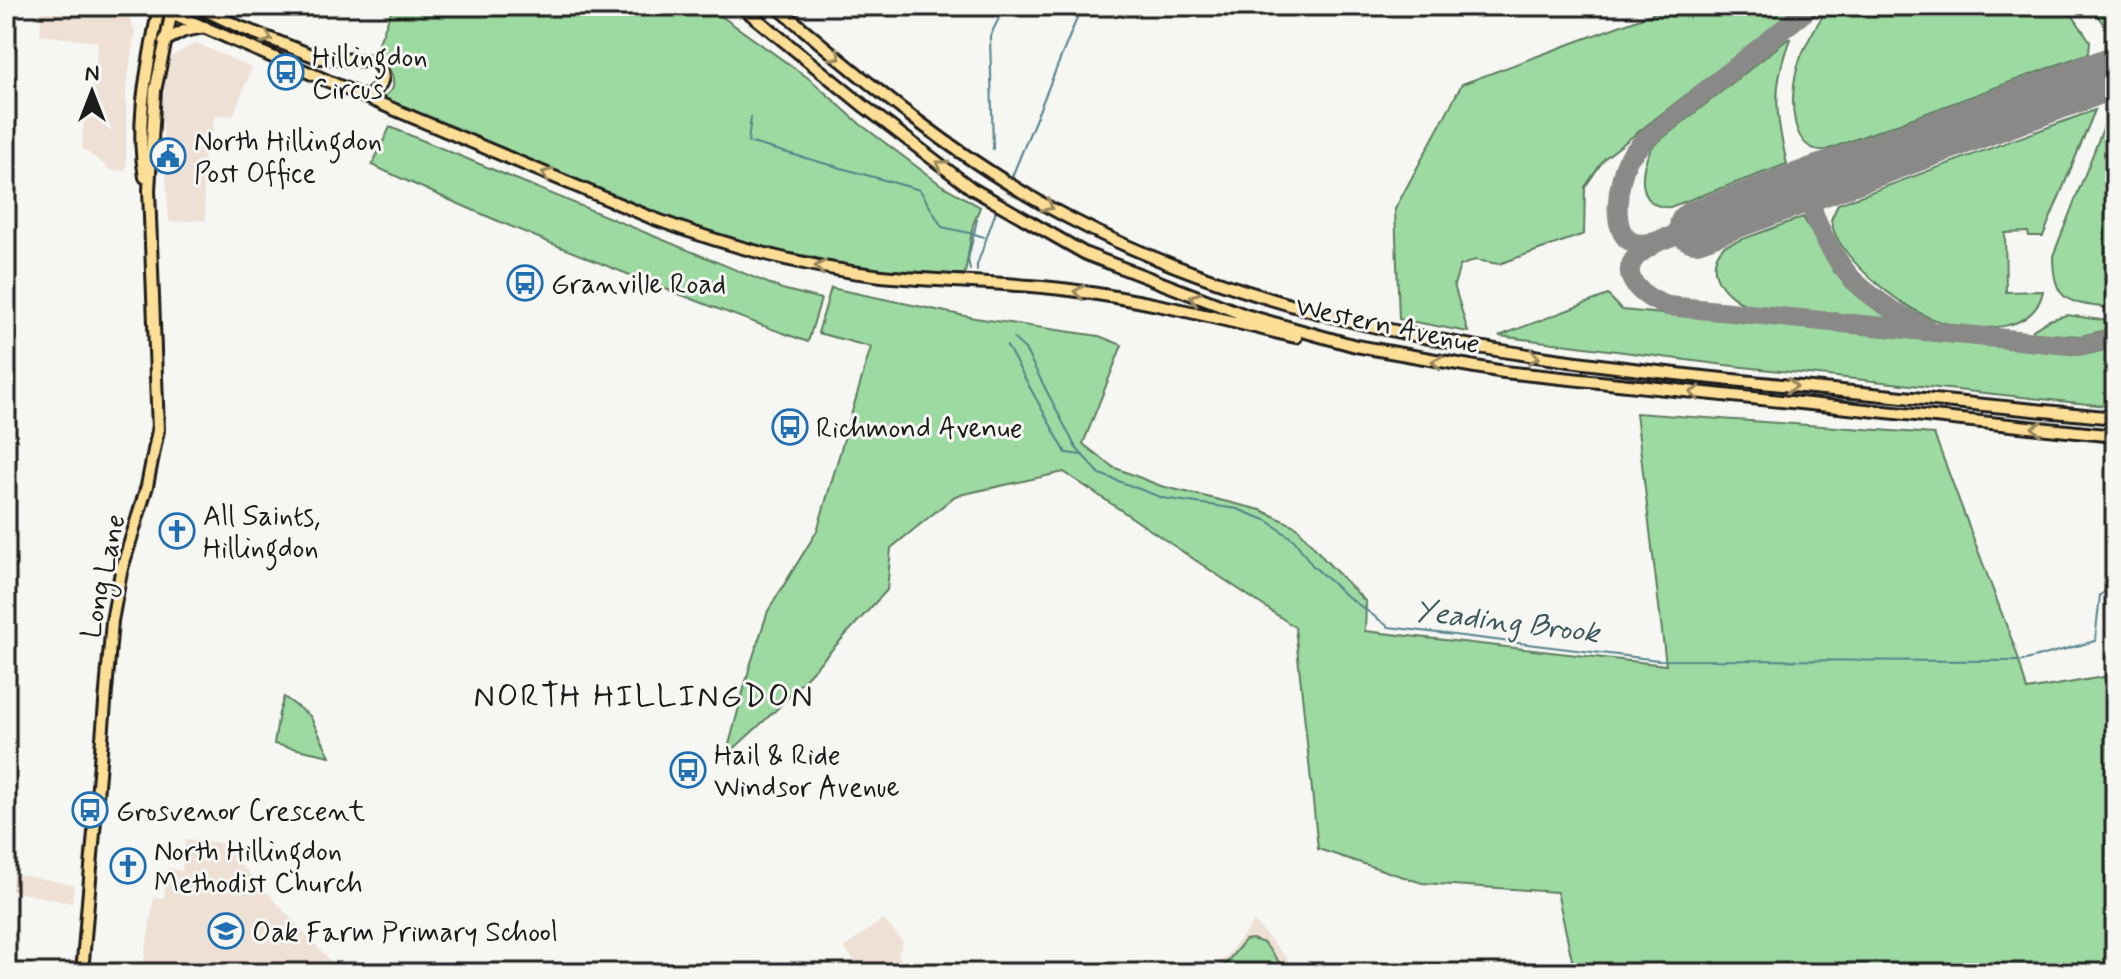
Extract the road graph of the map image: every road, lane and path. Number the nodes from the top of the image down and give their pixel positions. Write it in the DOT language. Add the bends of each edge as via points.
graph roads {
  1 [pos="196,6"];
  2 [pos="741,6"];
  3 [pos="776,6"];
  4 [pos="158,7"];
  5 [pos="172,9"];
  6 [pos="205,27"];
  7 [pos="164,41"];
  8 [pos="367,98"];
  9 [pos="149,190"];
  10 [pos="1405,356"];
  11 [pos="2115,418"];
  12 [pos="2115,436"];
  13 [pos="82,973"];
  1 -- 8 [label="main road, one-way" via="319,58 374,61 384,78"];
  10 -- 2 [label="main road, Western Avenue, one-way" via="1245,315 1086,254 971,188"];
  3 -- 11 [label="main road, Western Avenue, one-way" via="913,119 1065,217 1210,280 1288,306 1398,334 1511,354"];
  4 -- 5 [label="main road"];
  4 -- 9 [label="main road, Long Lane" via="143,92 142,151"];
  5 -- 6 [label="main road"];
  5 -- 7 [label="main road, Long Lane"];
  6 -- 7 [label="main road"];
  6 -- 8 [label="main road"];
  7 -- 9 [label="main road, Long Lane" via="151,119"];
  10 -- 8 [label="main road, one-way" via="1325,344 1113,296 880,275 782,259 652,218"];
  9 -- 13 [label="main road, Long Lane" via="158,430 112,621"];
  12 -- 10 [label="main road, Western Avenue, one-way" via="1628,386"];
}
